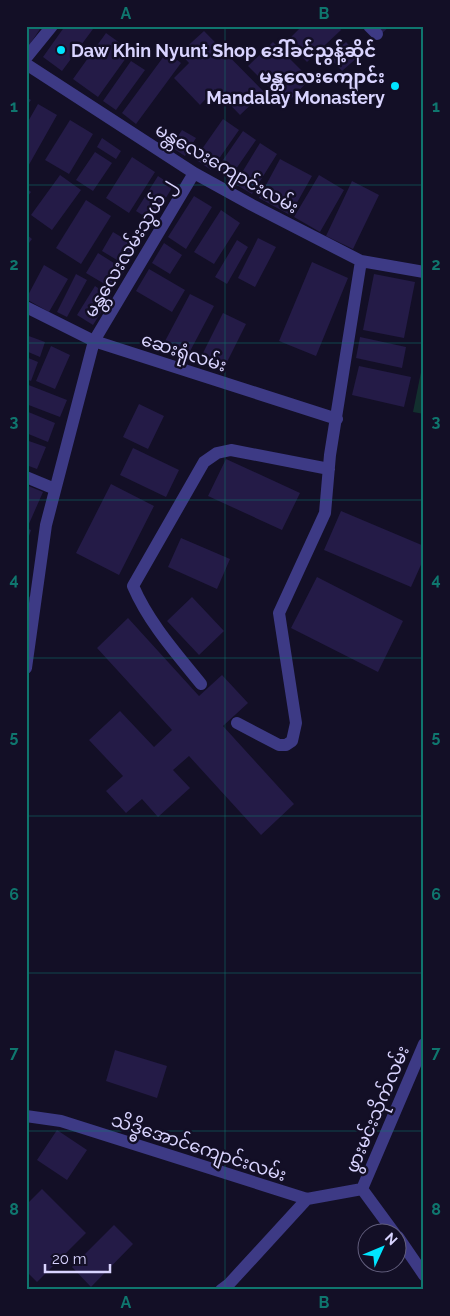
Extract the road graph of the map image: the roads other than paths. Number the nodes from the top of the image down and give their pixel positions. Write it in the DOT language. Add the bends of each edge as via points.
graph roads {
  1 [pos="52,26"];
  2 [pos="26,58"];
  3 [pos="26,64"];
  4 [pos="194,173"];
  5 [pos="361,261"];
  6 [pos="424,272"];
  7 [pos="26,308"];
  8 [pos="94,342"];
  9 [pos="337,419"];
  10 [pos="329,469"];
  11 [pos="26,477"];
  12 [pos="55,489"];
  13 [pos="26,668"];
  14 [pos="201,684"];
  15 [pos="238,723"];
  16 [pos="424,1044"];
  17 [pos="26,1116"];
  18 [pos="362,1189"];
  19 [pos="308,1199"];
  20 [pos="388,1224"];
  21 [pos="408,1252"];
  22 [pos="424,1274"];
  23 [pos="221,1290"];
  1 -- 2 [label="street"];
  3 -- 4 [label="street, မန္တလေးကျောင်းလမ်း"];
  4 -- 5 [label="street, မန္တလေးကျောင်းလမ်း"];
  4 -- 8 [label="street, မန္တလေးလမ်းသွယ် ၂"];
  5 -- 6 [label="street, မန္တလေးကျောင်းလမ်း"];
  5 -- 9 [label="street"];
  7 -- 8 [label="street, ဆေးရုံလမ်း"];
  8 -- 9 [label="street, ဆေးရုံလမ်း"];
  8 -- 12 [label="street, မန္တလေးလမ်းသွယ် ၂"];
  9 -- 10 [label="street"];
  10 -- 14 [label="street" via="231,450 217,453 204,462 133,586 152,622"];
  10 -- 15 [label="street" via="325,513 279,613 296,723 292,741 279,745"];
  11 -- 12 [label="street"];
  12 -- 13 [label="street, မန္တလေးလမ်းသွယ် ၂" via="46,525"];
  16 -- 18 [label="street, ဖွားမင်းသိုက်လမ်း"];
  17 -- 19 [label="street, သိဒ္ဓိအောင်ကျောင်းလမ်း" via="61,1121"];
  18 -- 19 [label="street, သိဒ္ဓိအောင်ကျောင်းလမ်း"];
  18 -- 20 [label="street"];
  19 -- 23 [label="street"];
  21 -- 22 [label="street"];
}
